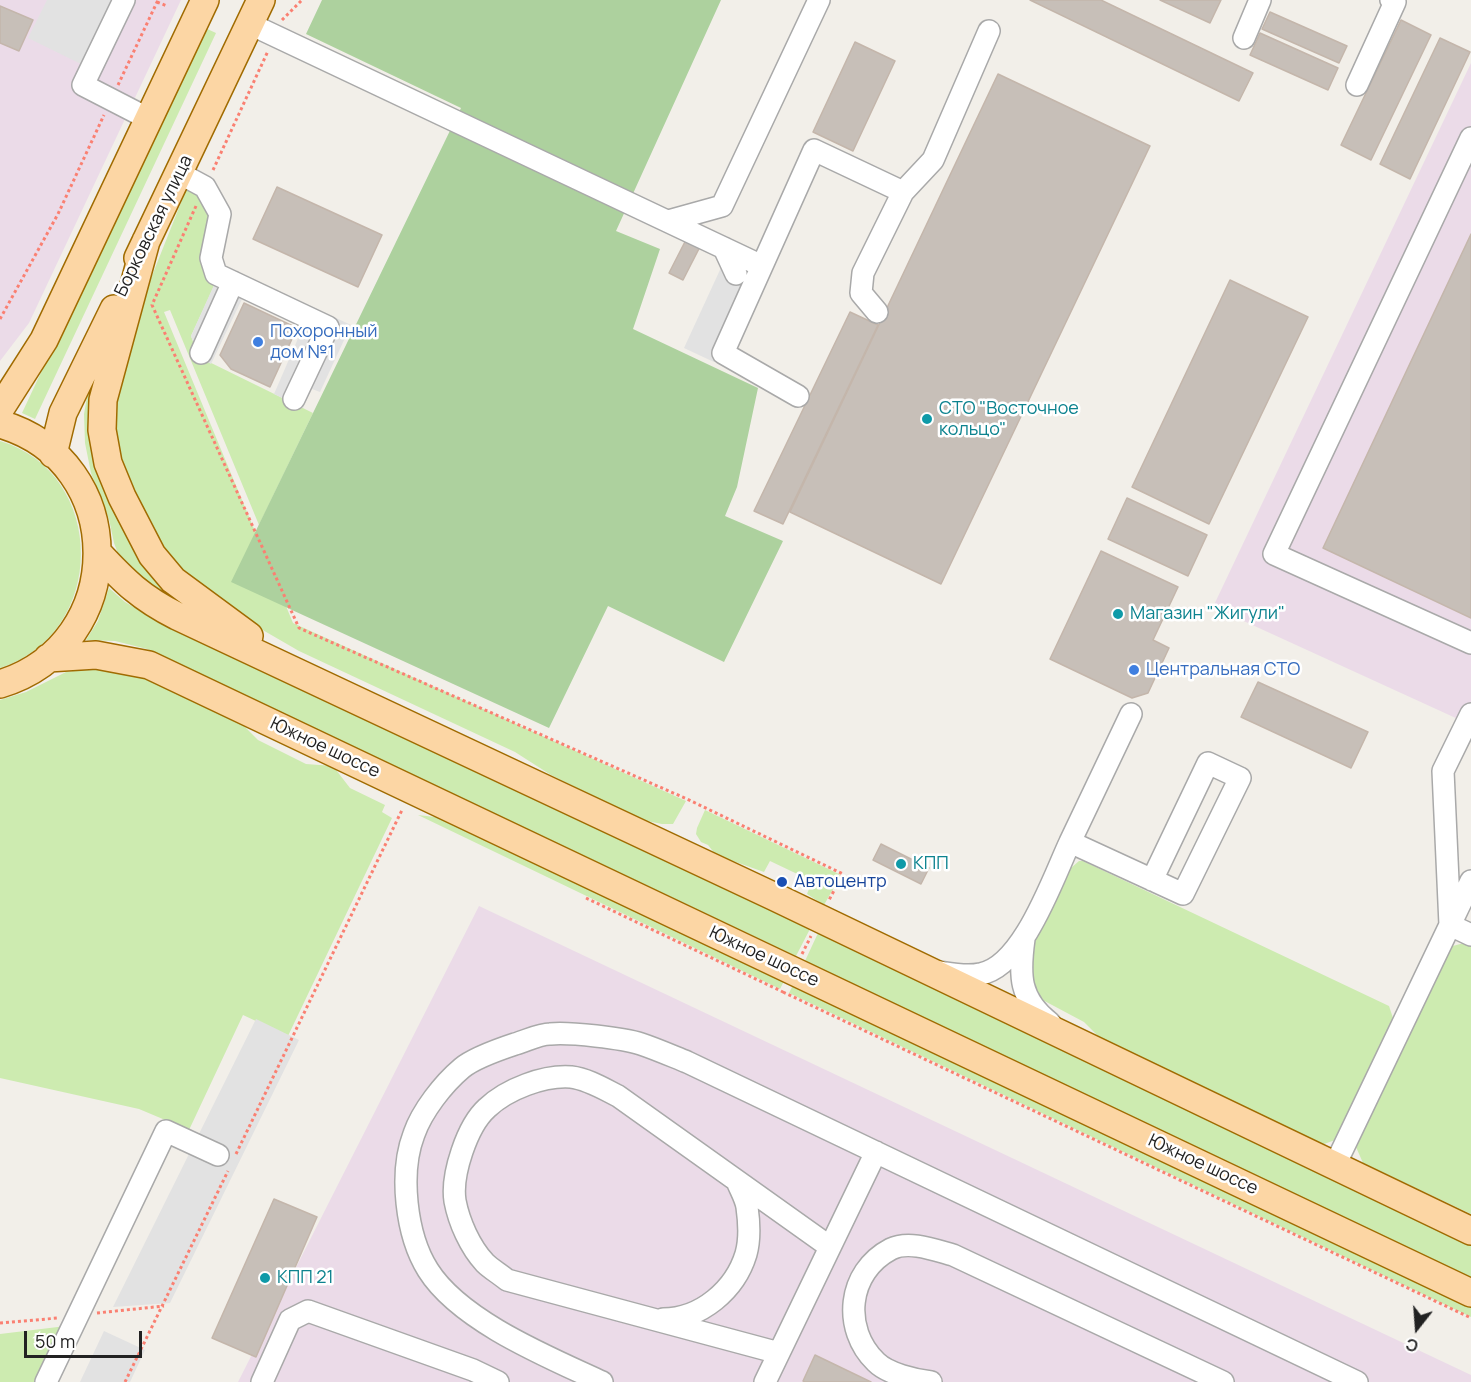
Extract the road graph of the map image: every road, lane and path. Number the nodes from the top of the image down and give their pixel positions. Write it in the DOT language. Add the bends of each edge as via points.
graph roads {
  1 [pos="124,0"];
  2 [pos="205,0"];
  3 [pos="819,0"];
  4 [pos="1260,0"];
  5 [pos="1391,0"];
  6 [pos="157,2"];
  7 [pos="167,6"];
  8 [pos="256,12"];
  9 [pos="989,31"];
  10 [pos="1244,38"];
  11 [pos="1357,85"];
  12 [pos="149,119"];
  13 [pos="1471,138"];
  14 [pos="179,173"];
  15 [pos="903,192"];
  16 [pos="58,214"];
  17 [pos="668,221"];
  18 [pos="146,241"];
  19 [pos="724,248"];
  20 [pos="762,266"];
  21 [pos="736,274"];
  22 [pos="234,282"];
  23 [pos="877,312"];
  24 [pos="0,319"];
  25 [pos="201,353"];
  26 [pos="798,396"];
  27 [pos="294,399"];
  28 [pos="0,409"];
  29 [pos="0,424"];
  30 [pos="53,454"];
  31 [pos="98,553"];
  32 [pos="1471,644"];
  33 [pos="48,658"];
  34 [pos="0,684"];
  35 [pos="352,698"];
  36 [pos="1131,714"];
  37 [pos="1471,714"];
  38 [pos="1070,842"];
  39 [pos="1152,880"];
  40 [pos="1471,881"];
  41 [pos="1450,925"];
  42 [pos="1471,935"];
  43 [pos="1024,939"];
  44 [pos="925,970"];
  45 [pos="783,992"];
  46 [pos="1072,1040"];
  47 [pos="876,1152"];
  48 [pos="218,1155"];
  49 [pos="1335,1165"];
  50 [pos="736,1180"];
  51 [pos="1471,1231"];
  52 [pos="830,1247"];
  53 [pos="1471,1293"];
  54 [pos="1471,1318"];
  55 [pos="654,1319"];
  56 [pos="779,1353"];
  57 [pos="469,1376"];
  58 [pos="46,1382"];
  59 [pos="262,1382"];
  60 [pos="498,1382"];
  61 [pos="602,1382"];
  62 [pos="765,1382"];
  63 [pos="931,1382"];
  64 [pos="1223,1382"];
  65 [pos="1357,1382"];
  1 -- 12 [label="street" via="82,85"];
  2 -- 12 [label="main road"];
  3 -- 17 [label="street" via="722,206"];
  4 -- 10 [label="street"];
  5 -- 11 [label="street" via="1395,2"];
  6 -- 7 [label="path"];
  8 -- 14 [label="main road, Борковская улица"];
  8 -- 17 [label="street"];
  9 -- 15 [label="street" via="933,160"];
  12 -- 28 [label="main road" via="44,340"];
  13 -- 32 [label="street" via="1274,554"];
  14 -- 18 [label="main road, Борковская улица"];
  14 -- 22 [label="street" via="205,187 220,214 211,258 216,274"];
  15 -- 20 [label="street" via="814,150"];
  15 -- 23 [label="street" via="863,273 861,293"];
  16 -- 24 [label="path"];
  17 -- 19 [label="street"];
  18 -- 30 [label="main road, Борковская улица" via="63,413"];
  18 -- 35 [label="main road" via="103,400 102,430 108,463 122,497 152,555 173,580 283,660"];
  19 -- 20 [label="street"];
  19 -- 21 [label="street"];
  20 -- 26 [label="street" via="723,353"];
  22 -- 25 [label="street"];
  22 -- 27 [label="street" via="328,327"];
  29 -- 30 [label="main road" via="24,434"];
  30 -- 31 [label="main road" via="83,491"];
  31 -- 33 [label="main road" via="97,573 84,614 64,644"];
  31 -- 35 [label="main road" via="128,585 152,603"];
  33 -- 34 [label="main road"];
  33 -- 53 [label="main road, Южное шоссе" via="96,655 149,665"];
  35 -- 44 [label="main road"];
  36 -- 38 [label="street"];
  37 -- 41 [label="street" via="1443,771"];
  38 -- 39 [label="street"];
  38 -- 43 [label="street"];
  39 -- 39 [label="street" via="1183,894 1240,778 1208,763"];
  40 -- 41 [label="street"];
  41 -- 42 [label="street"];
  41 -- 49 [label="street"];
  43 -- 44 [label="street" via="1002,964 981,974"];
  43 -- 46 [label="street" via="1020,966 1030,1005"];
  44 -- 46 [label="main road"];
  45 -- 54 [label="path"];
  46 -- 49 [label="main road"];
  47 -- 52 [label="street"];
  47 -- 61 [label="street" via="639,1043 549,1034 504,1048 463,1067 435,1096 414,1134 406,1173 414,1242 428,1271 456,1302 492,1327"];
  47 -- 65 [label="street"];
  48 -- 58 [label="street" via="166,1131"];
  49 -- 51 [label="main road"];
  50 -- 52 [label="street"];
  50 -- 55 [label="street" via="747,1205 748,1229 746,1254 736,1274 727,1289 698,1311 679,1319"];
  50 -- 55 [label="street" via="618,1096 572,1077 525,1085 486,1108 475,1125 455,1176 455,1200 461,1222 485,1262 507,1280"];
  52 -- 56 [label="street"];
  55 -- 56 [label="street"];
  56 -- 62 [label="street"];
  57 -- 59 [label="street" via="308,1311 290,1320"];
  57 -- 60 [label="street"];
  63 -- 64 [label="street" via="909,1379 877,1363 856,1332 853,1309 858,1284 872,1264 892,1249 918,1246 954,1256"];
}
